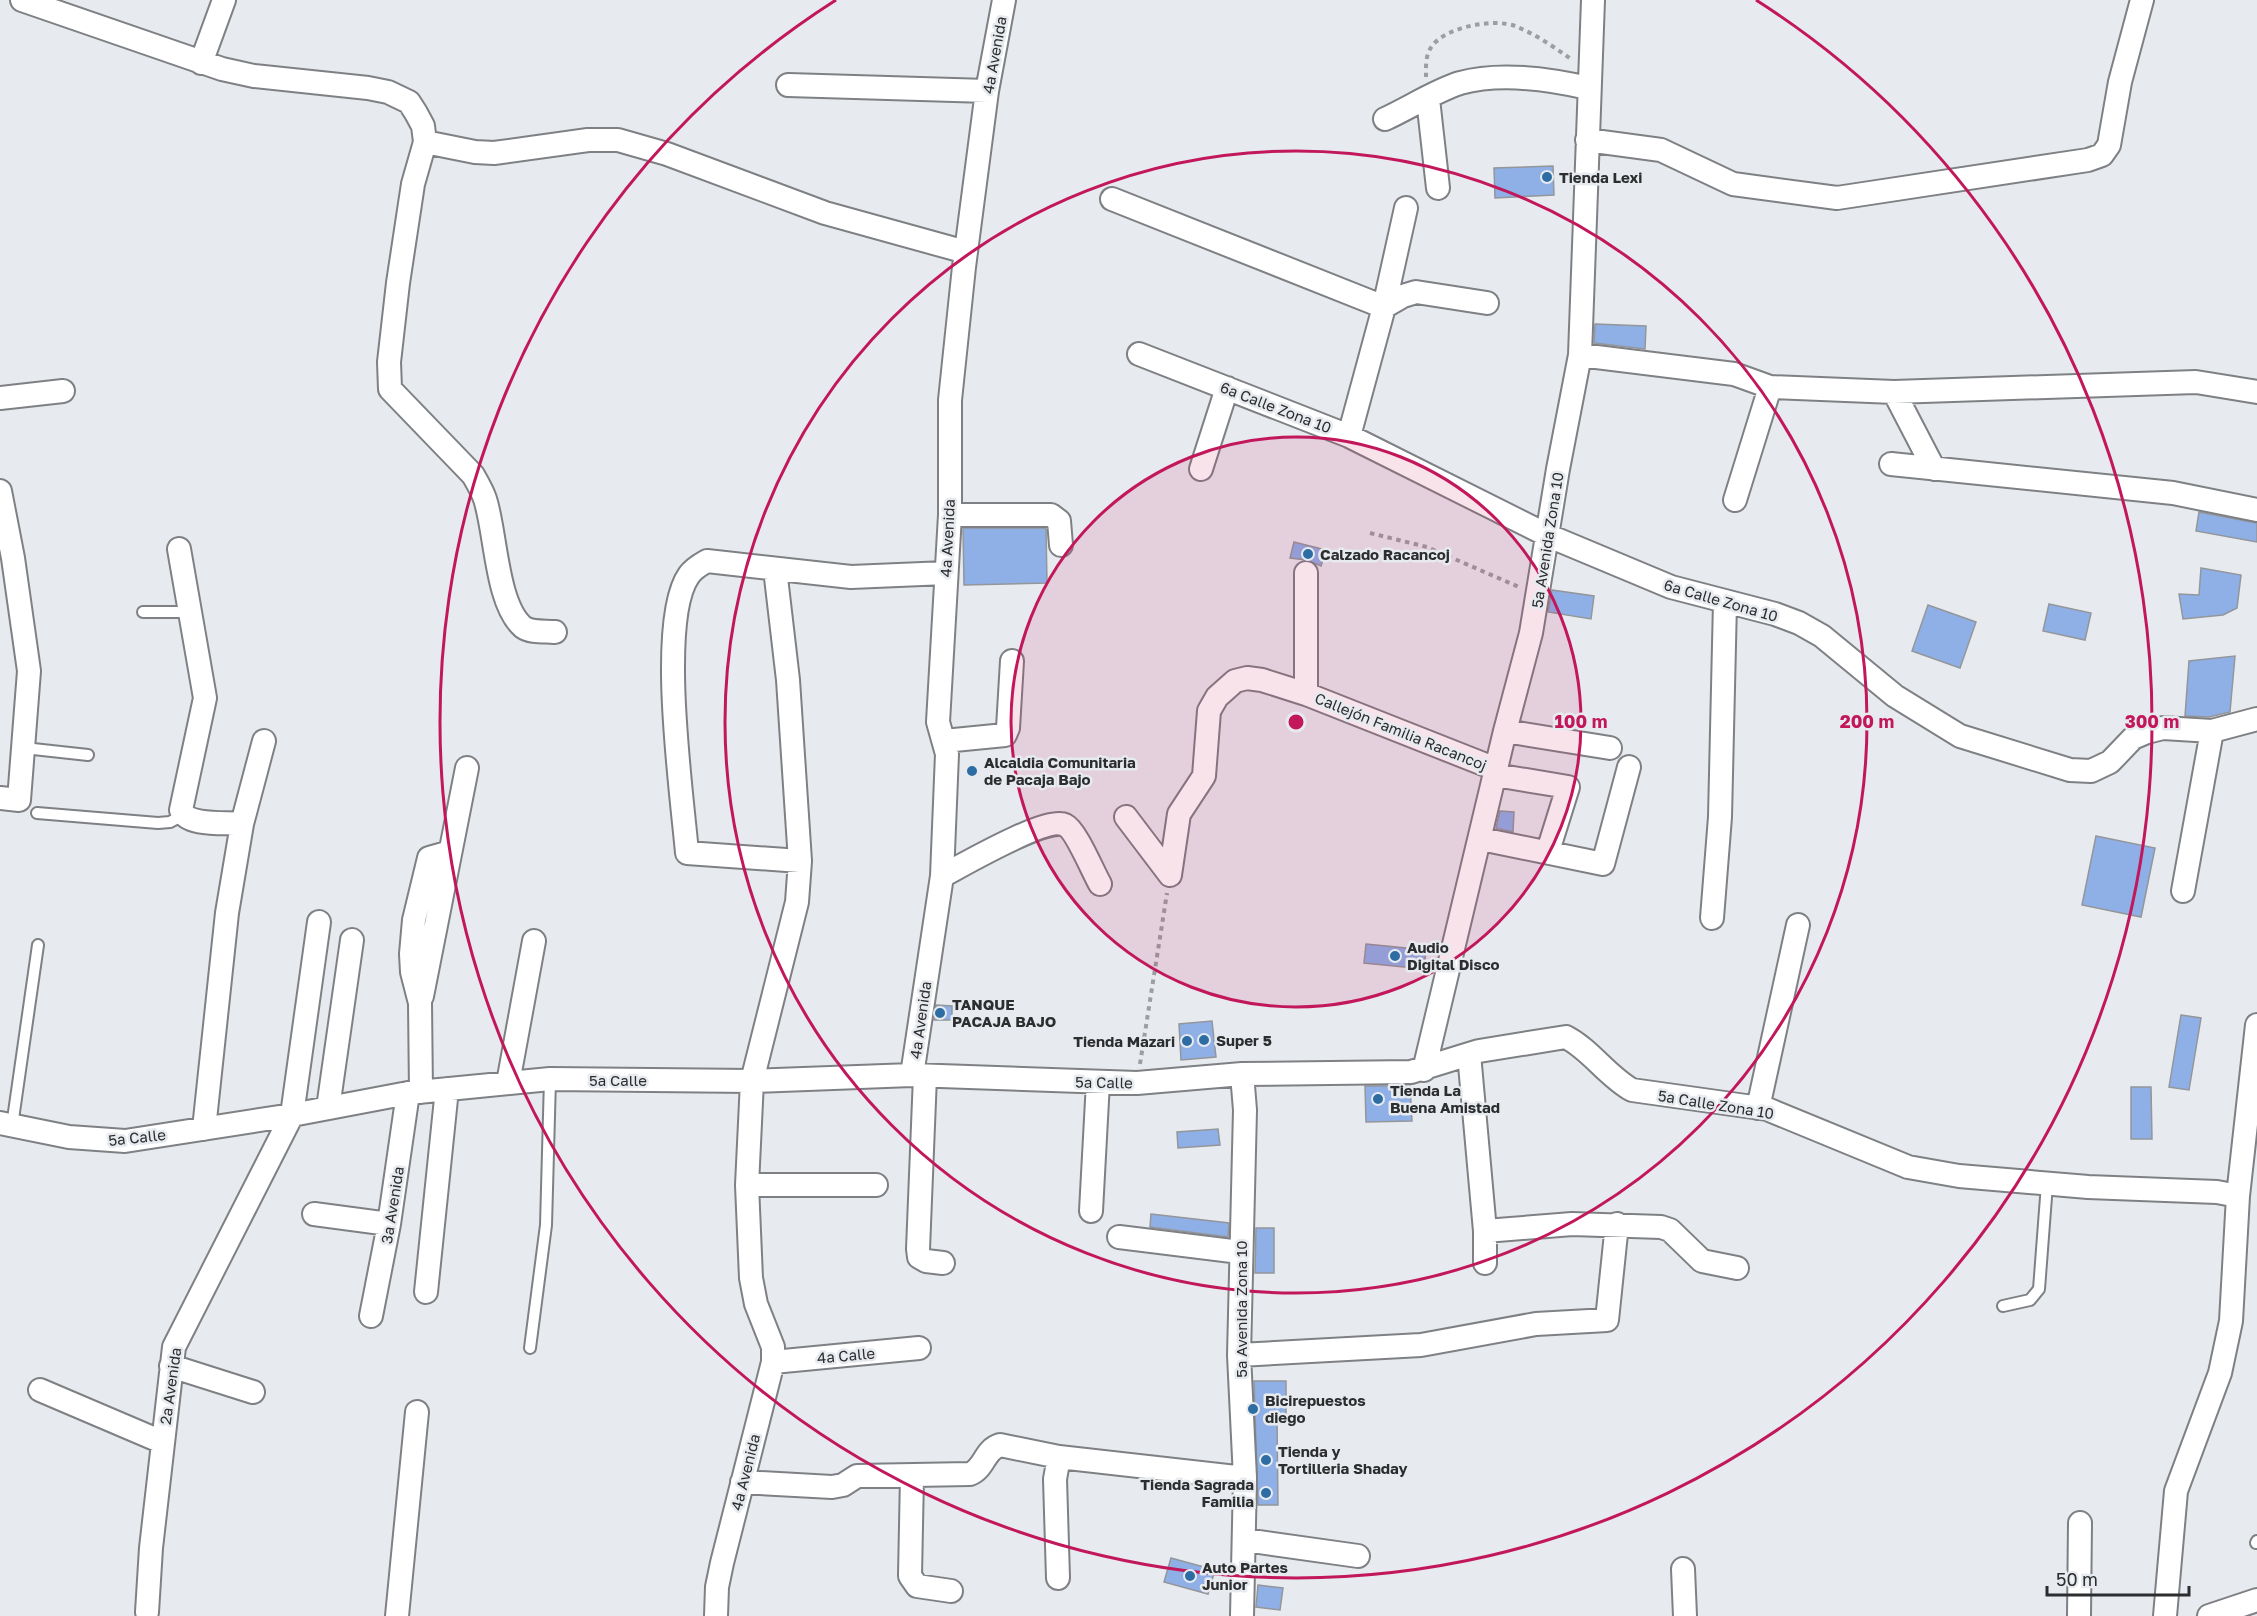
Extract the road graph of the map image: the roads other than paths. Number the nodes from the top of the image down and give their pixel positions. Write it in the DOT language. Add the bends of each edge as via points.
graph roads {
  1 [pos="22,0"];
  2 [pos="224,0"];
  3 [pos="1004,0"];
  4 [pos="1593,0"];
  5 [pos="2142,0"];
  6 [pos="201,63"];
  7 [pos="1589,80"];
  8 [pos="788,85"];
  9 [pos="987,91"];
  10 [pos="1428,99"];
  11 [pos="1385,119"];
  12 [pos="1587,140"];
  13 [pos="425,142"];
  14 [pos="1438,188"];
  15 [pos="1112,199"];
  16 [pos="1406,208"];
  17 [pos="966,252"];
  18 [pos="1487,303"];
  19 [pos="1384,307"];
  20 [pos="1139,354"];
  21 [pos="1580,355"];
  22 [pos="1770,387"];
  23 [pos="1227,388"];
  24 [pos="63,392"];
  25 [pos="1894,392"];
  26 [pos="2257,392"];
  27 [pos="0,398"];
  28 [pos="1349,436"];
  29 [pos="1892,464"];
  30 [pos="1202,469"];
  31 [pos="1934,470"];
  32 [pos="0,491"];
  33 [pos="1735,500"];
  34 [pos="2257,510"];
  35 [pos="950,515"];
  36 [pos="1549,536"];
  37 [pos="1061,544"];
  38 [pos="179,549"];
  39 [pos="775,569"];
  40 [pos="946,573"];
  41 [pos="1306,573"];
  42 [pos="1725,602"];
  43 [pos="143,612"];
  44 [pos="190,612"];
  45 [pos="555,632"];
  46 [pos="1012,661"];
  47 [pos="1306,694"];
  48 [pos="2257,719"];
  49 [pos="1505,731"];
  50 [pos="2212,731"];
  51 [pos="264,741"];
  52 [pos="944,741"];
  53 [pos="24,748"];
  54 [pos="1610,748"];
  55 [pos="88,754"];
  56 [pos="1629,767"];
  57 [pos="467,768"];
  58 [pos="1495,772"];
  59 [pos="0,798"];
  60 [pos="37,813"];
  61 [pos="183,815"];
  62 [pos="1126,817"];
  63 [pos="242,824"];
  64 [pos="1481,839"];
  65 [pos="1548,851"];
  66 [pos="800,861"];
  67 [pos="942,876"];
  68 [pos="1100,884"];
  69 [pos="2182,891"];
  70 [pos="1712,918"];
  71 [pos="319,922"];
  72 [pos="1798,925"];
  73 [pos="352,940"];
  74 [pos="534,941"];
  75 [pos="38,945"];
  76 [pos="2257,1025"];
  77 [pos="1469,1054"];
  78 [pos="1424,1070"];
  79 [pos="1242,1074"];
  80 [pos="919,1076"];
  81 [pos="550,1079"];
  82 [pos="752,1081"];
  83 [pos="1098,1082"];
  84 [pos="508,1083"];
  85 [pos="447,1089"];
  86 [pos="415,1093"];
  87 [pos="328,1108"];
  88 [pos="1758,1108"];
  89 [pos="292,1115"];
  90 [pos="6,1124"];
  91 [pos="204,1129"];
  92 [pos="2047,1184"];
  93 [pos="747,1185"];
  94 [pos="876,1185"];
  95 [pos="2238,1196"];
  96 [pos="1091,1211"];
  97 [pos="314,1214"];
  98 [pos="390,1224"];
  99 [pos="1617,1224"];
  100 [pos="1485,1231"];
  101 [pos="1119,1237"];
  102 [pos="1240,1252"];
  103 [pos="943,1263"];
  104 [pos="1485,1263"];
  105 [pos="1737,1268"];
  106 [pos="426,1292"];
  107 [pos="2002,1306"];
  108 [pos="372,1316"];
  109 [pos="530,1348"];
  110 [pos="919,1348"];
  111 [pos="1239,1355"];
  112 [pos="773,1362"];
  113 [pos="171,1366"];
  114 [pos="40,1390"];
  115 [pos="254,1392"];
  116 [pos="417,1413"];
  117 [pos="162,1442"];
  118 [pos="1059,1457"];
  119 [pos="912,1476"];
  120 [pos="1245,1478"];
  121 [pos="742,1482"];
  122 [pos="2080,1522"];
  123 [pos="1245,1540"];
  124 [pos="1358,1556"];
  125 [pos="1683,1569"];
  126 [pos="1058,1578"];
  127 [pos="951,1591"];
  128 [pos="2257,1600"];
  129 [pos="147,1612"];
  130 [pos="397,1616"];
  131 [pos="716,1616"];
  132 [pos="1242,1616"];
  133 [pos="1685,1616"];
  134 [pos="2079,1616"];
  135 [pos="2165,1616"];
  136 [pos="2208,1616"];
  1 -- 6 [label="street"];
  2 -- 6 [label="street"];
  3 -- 9 [label="street, 4a Avenida"];
  4 -- 7 [label="street, 5a Avenida Zona 10"];
  5 -- 12 [label="street" via="2120,82 2109,145 2102,155 2088,160 1837,198 1733,184 1661,150"];
  6 -- 13 [label="street" via="254,76 388,92 410,102 423,126"];
  7 -- 10 [label="street" via="1481,79 1459,84"];
  7 -- 12 [label="street, 5a Avenida Zona 10"];
  8 -- 9 [label="street"];
  9 -- 17 [label="street, 4a Avenida"];
  10 -- 11 [label="street"];
  10 -- 14 [label="street"];
  12 -- 21 [label="street, 5a Avenida Zona 10"];
  13 -- 17 [label="street" via="494,153 588,140 618,140 667,154 825,213"];
  13 -- 45 [label="street" via="413,184 400,272 389,362 390,389 479,485 488,508 506,594 517,619 527,629"];
  15 -- 19 [label="street"];
  16 -- 19 [label="street"];
  17 -- 35 [label="street, 4a Avenida" via="950,400"];
  18 -- 19 [label="street" via="1416,292"];
  19 -- 28 [label="street"];
  20 -- 23 [label="street, 6a Calle Zona 10"];
  21 -- 22 [label="street" via="1734,374"];
  21 -- 36 [label="street, 5a Avenida Zona 10"];
  22 -- 25 [label="street"];
  22 -- 33 [label="street"];
  23 -- 28 [label="street, 6a Calle Zona 10"];
  23 -- 30 [label="street"];
  24 -- 27 [label="street"];
  25 -- 26 [label="street" via="2196,382"];
  25 -- 31 [label="street"];
  28 -- 36 [label="street, 6a Calle Zona 10"];
  29 -- 31 [label="street"];
  31 -- 34 [label="street" via="2173,493"];
  32 -- 53 [label="street" via="27,647"];
  35 -- 37 [label="street" via="1051,515 1059,521"];
  35 -- 40 [label="street, 4a Avenida"];
  36 -- 42 [label="street, 6a Calle Zona 10" via="1671,587"];
  36 -- 49 [label="street, 5a Avenida Zona 10" via="1523,671"];
  38 -- 44 [label="street"];
  39 -- 40 [label="street" via="851,577"];
  39 -- 66 [label="street, 4a Avenida" via="788,680"];
  39 -- 66 [label="street" via="707,561 687,576 681,593 672,657 687,853"];
  40 -- 52 [label="street, 4a Avenida" via="938,722"];
  41 -- 47 [label="street"];
  42 -- 50 [label="street, 6a Calle Zona 10" via="1775,614 1815,632 1895,696 1960,736 2070,770 2091,771 2110,762 2133,738 2147,732 2163,728"];
  42 -- 70 [label="street" via="1720,817"];
  43 -- 44 [label="lane"];
  44 -- 61 [label="street" via="205,698 182,804"];
  46 -- 52 [label="street" via="1005,735"];
  47 -- 58 [label="street, Callejón Familia Racancoj"];
  47 -- 62 [label="street, Callejón Familia Racancoj" via="1247,678 1235,681 1217,697 1208,719 1204,776 1179,814 1170,875"];
  48 -- 50 [label="street, 6a Calle Zona 10"];
  49 -- 54 [label="street"];
  49 -- 58 [label="street, 5a Avenida Zona 10"];
  50 -- 69 [label="street"];
  51 -- 63 [label="street"];
  52 -- 67 [label="street, 4a Avenida" via="947,782"];
  53 -- 55 [label="lane"];
  53 -- 59 [label="street" via="19,800"];
  56 -- 65 [label="street" via="1603,864"];
  57 -- 86 [label="street, 3a Avenida" via="450,852 429,858 414,920 411,964 420,1003"];
  58 -- 64 [label="street, 5a Avenida Zona 10"];
  58 -- 65 [label="street, Callejón Familia Racancoj" via="1568,787"];
  60 -- 61 [label="lane" via="158,823"];
  61 -- 63 [label="street" via="192,820"];
  63 -- 91 [label="street" via="227,913"];
  64 -- 65 [label="street"];
  64 -- 78 [label="street, 5a Avenida Zona 10"];
  66 -- 82 [label="street, 4a Avenida" via="796,902"];
  67 -- 68 [label="street" via="1028,832 1056,823 1071,829"];
  67 -- 80 [label="street, 4a Avenida"];
  71 -- 89 [label="street, 2a Avenida"];
  72 -- 88 [label="street"];
  73 -- 87 [label="street"];
  74 -- 84 [label="street"];
  75 -- 90 [label="lane"];
  76 -- 95 [label="street"];
  77 -- 78 [label="street, 5a Calle Zona 10"];
  77 -- 88 [label="street, 5a Calle Zona 10" via="1566,1037 1632,1090"];
  77 -- 100 [label="street"];
  78 -- 79 [label="street, 5a Calle Zona 10"];
  79 -- 83 [label="street, 5a Calle" via="1137,1083"];
  79 -- 102 [label="street, 5a Avenida Zona 10" via="1245,1110"];
  80 -- 82 [label="street, 5a Calle"];
  80 -- 83 [label="street, 5a Calle"];
  80 -- 103 [label="street, 4a Avenida" via="919,1257"];
  81 -- 82 [label="street, 5a Calle"];
  81 -- 84 [label="street, 5a Calle"];
  81 -- 109 [label="lane" via="546,1225"];
  82 -- 93 [label="street, 4a Avenida"];
  83 -- 96 [label="street"];
  84 -- 85 [label="street, 5a Calle"];
  85 -- 86 [label="street, 5a Calle"];
  85 -- 106 [label="street"];
  86 -- 87 [label="street, 5a Calle"];
  86 -- 98 [label="street, 3a Avenida"];
  87 -- 89 [label="street, 5a Calle"];
  88 -- 92 [label="street, 5a Calle Zona 10" via="1778,1112 1908,1167"];
  89 -- 91 [label="street, 5a Calle"];
  89 -- 113 [label="street, 2a Avenida" via="181,1328"];
  90 -- 91 [label="street, 5a Calle" via="99,1141"];
  92 -- 95 [label="street, 5a Calle Zona 10"];
  92 -- 107 [label="lane" via="2039,1289 2030,1300"];
  93 -- 94 [label="street"];
  93 -- 112 [label="street, 4a Avenida" via="751,1278"];
  95 -- 135 [label="street" via="2231,1321 2220,1373 2176,1491"];
  97 -- 98 [label="street"];
  98 -- 108 [label="street, 3a Avenida"];
  99 -- 100 [label="street"];
  99 -- 105 [label="street" via="1670,1230 1702,1261"];
  99 -- 111 [label="street" via="1607,1320 1536,1324 1421,1345"];
  100 -- 104 [label="street"];
  101 -- 102 [label="street"];
  102 -- 111 [label="street, 5a Avenida Zona 10"];
  110 -- 112 [label="street, 4a Calle"];
  111 -- 120 [label="street, 5a Avenida Zona 10"];
  112 -- 121 [label="street, 4a Avenida"];
  113 -- 115 [label="street"];
  113 -- 117 [label="street, 2a Avenida"];
  114 -- 117 [label="street"];
  116 -- 130 [label="street"];
  117 -- 129 [label="street, 2a Avenida"];
  118 -- 119 [label="street" via="1000,1445 989,1451 980,1467 970,1474"];
  118 -- 120 [label="street"];
  118 -- 126 [label="street" via="1055,1479"];
  119 -- 121 [label="street" via="857,1476 832,1487"];
  119 -- 127 [label="street" via="910,1576 917,1586"];
  120 -- 123 [label="street, 5a Avenida Zona 10"];
  121 -- 131 [label="street, 4a Avenida" via="717,1587"];
  122 -- 134 [label="street"];
  123 -- 124 [label="street"];
  123 -- 132 [label="street, 5a Avenida Zona 10"];
  125 -- 133 [label="street"];
  128 -- 136 [label="street"];
}
